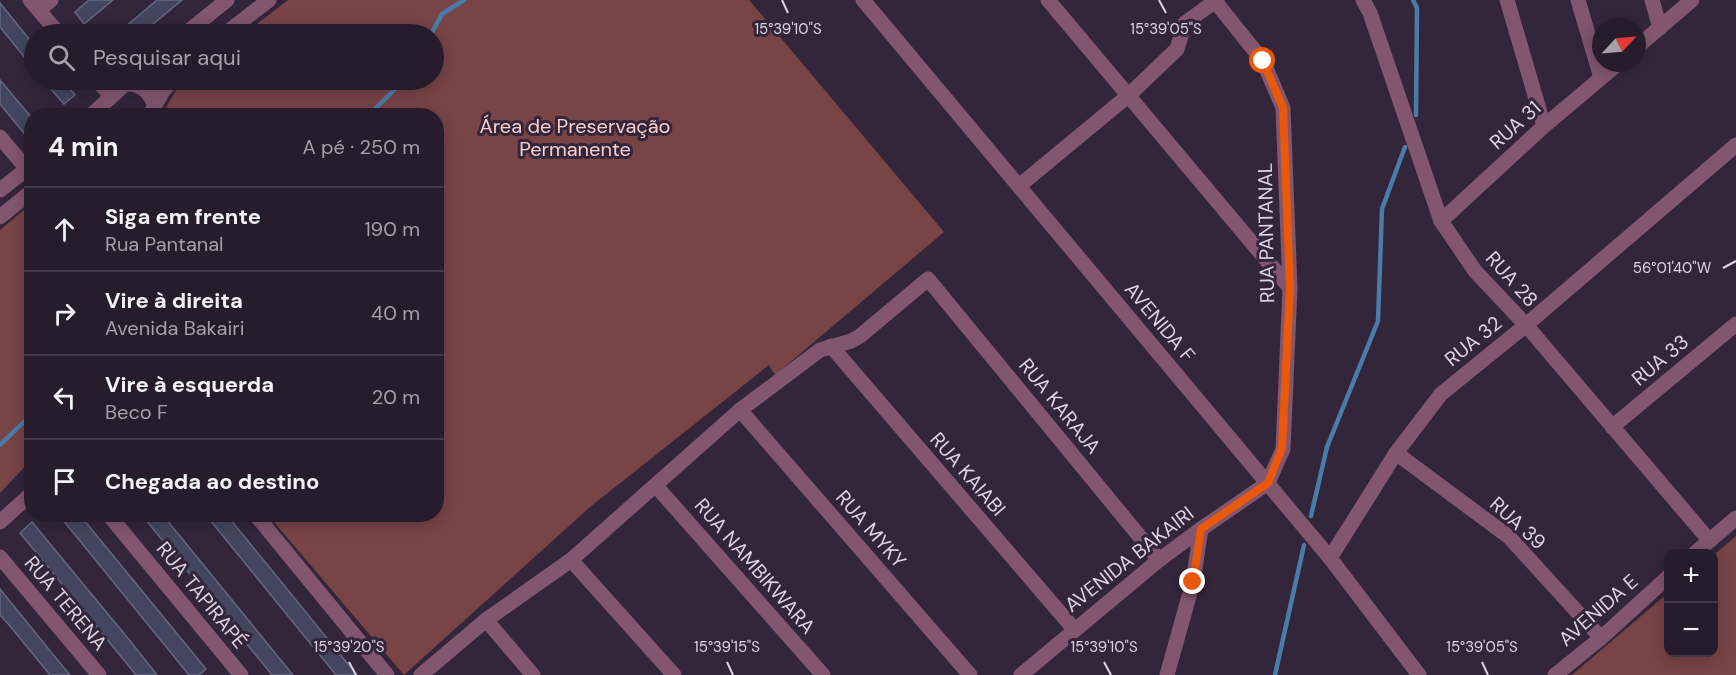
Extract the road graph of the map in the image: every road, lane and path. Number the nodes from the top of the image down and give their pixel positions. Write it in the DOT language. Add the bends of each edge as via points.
graph roads {
  1 [pos="51,0"];
  2 [pos="227,0"];
  3 [pos="269,0"];
  4 [pos="863,0"];
  5 [pos="1048,0"];
  6 [pos="1363,0"];
  7 [pos="1507,0"];
  8 [pos="1578,0"];
  9 [pos="1652,0"];
  10 [pos="1692,0"];
  11 [pos="1215,1"];
  12 [pos="34,5"];
  13 [pos="50,24"];
  14 [pos="197,24"];
  15 [pos="238,24"];
  16 [pos="1660,28"];
  17 [pos="1646,40"];
  18 [pos="1608,72"];
  19 [pos="1601,78"];
  20 [pos="106,90"];
  21 [pos="118,90"];
  22 [pos="144,90"];
  23 [pos="166,90"];
  24 [pos="1129,95"];
  25 [pos="111,96"];
  26 [pos="99,108"];
  27 [pos="152,108"];
  28 [pos="153,108"];
  29 [pos="1544,126"];
  30 [pos="0,137"];
  31 [pos="1736,145"];
  32 [pos="24,162"];
  33 [pos="24,171"];
  34 [pos="1019,186"];
  35 [pos="0,190"];
  36 [pos="24,198"];
  37 [pos="0,217"];
  38 [pos="1441,221"];
  39 [pos="1290,288"];
  40 [pos="1736,324"];
  41 [pos="1526,325"];
  42 [pos="831,346"];
  43 [pos="740,410"];
  44 [pos="1612,427"];
  45 [pos="1396,453"];
  46 [pos="1268,483"];
  47 [pos="656,486"];
  48 [pos="24,500"];
  49 [pos="1736,518"];
  50 [pos="0,522"];
  51 [pos="114,522"];
  52 [pos="262,522"];
  53 [pos="1201,529"];
  54 [pos="1709,540"];
  55 [pos="1699,549"];
  56 [pos="0,557"];
  57 [pos="1330,558"];
  58 [pos="571,560"];
  59 [pos="1159,560"];
  60 [pos="1664,581"];
  61 [pos="486,620"];
  62 [pos="1074,629"];
  63 [pos="1601,638"];
  64 [pos="234,672"];
  65 [pos="99,675"];
  66 [pos="387,675"];
  67 [pos="421,675"];
  68 [pos="533,675"];
  69 [pos="674,675"];
  70 [pos="823,675"];
  71 [pos="970,675"];
  72 [pos="1021,675"];
  73 [pos="1167,675"];
  74 [pos="1419,675"];
  75 [pos="1555,675"];
  1 -- 12 [label="street"];
  2 -- 14 [label="street"];
  3 -- 15 [label="street"];
  4 -- 34 [label="street, AVENIDA F"];
  5 -- 24 [label="street"];
  6 -- 38 [label="street, RUA 28"];
  7 -- 29 [label="street"];
  8 -- 19 [label="street"];
  9 -- 16 [label="street"];
  10 -- 16 [label="street"];
  11 -- 24 [label="street" via="1185,23 1177,49"];
  11 -- 39 [label="street, RUA PANTANAL" via="1263,61 1283,108"];
  12 -- 13 [label="street"];
  16 -- 17 [label="street"];
  18 -- 19 [label="street, RUA 31"];
  19 -- 29 [label="street, RUA 31"];
  20 -- 25 [label="street"];
  21 -- 25 [label="street"];
  22 -- 27 [label="street" via="152,97"];
  23 -- 28 [label="street"];
  24 -- 34 [label="street"];
  24 -- 39 [label="street"];
  25 -- 26 [label="street"];
  29 -- 38 [label="street, RUA 31"];
  30 -- 32 [label="street"];
  31 -- 41 [label="street, RUA 32"];
  33 -- 35 [label="street"];
  34 -- 46 [label="street, AVENIDA F"];
  36 -- 37 [label="street"];
  38 -- 41 [label="street, RUA 28" via="1475,271"];
  39 -- 46 [label="street, RUA PANTANAL" via="1282,448"];
  40 -- 44 [label="street, RUA 33"];
  41 -- 44 [label="street, RUA 28"];
  41 -- 45 [label="street, RUA 32" via="1441,394"];
  42 -- 43 [label="street" via="806,359"];
  42 -- 59 [label="street, RUA KARAJA" via="860,336 928,279"];
  42 -- 62 [label="street, RUA KAIABI"];
  43 -- 47 [label="street"];
  43 -- 71 [label="street, RUA MYKY"];
  44 -- 54 [label="street, RUA 28"];
  45 -- 57 [label="street, RUA 32"];
  45 -- 63 [label="street, RUA 39" via="1509,537"];
  46 -- 53 [label="street, AVENIDA BAKAIRI"];
  46 -- 57 [label="street, AVENIDA F"];
  47 -- 58 [label="street"];
  47 -- 70 [label="street, RUA NAMBIKWARA"];
  48 -- 50 [label="street"];
  49 -- 54 [label="street"];
  51 -- 64 [label="street, RUA TAPIRAPÉ"];
  52 -- 66 [label="street"];
  53 -- 59 [label="street, AVENIDA BAKAIRI"];
  53 -- 73 [label="street" via="1193,582"];
  54 -- 55 [label="street"];
  56 -- 65 [label="street, RUA TERENA"];
  57 -- 74 [label="street, AVENIDA F"];
  58 -- 61 [label="street"];
  58 -- 69 [label="street"];
  59 -- 62 [label="street, AVENIDA BAKAIRI"];
  60 -- 63 [label="street, AVENIDA E"];
  61 -- 67 [label="street"];
  61 -- 68 [label="street"];
  62 -- 72 [label="street, AVENIDA BAKAIRI"];
  63 -- 75 [label="street, AVENIDA E"];
}
